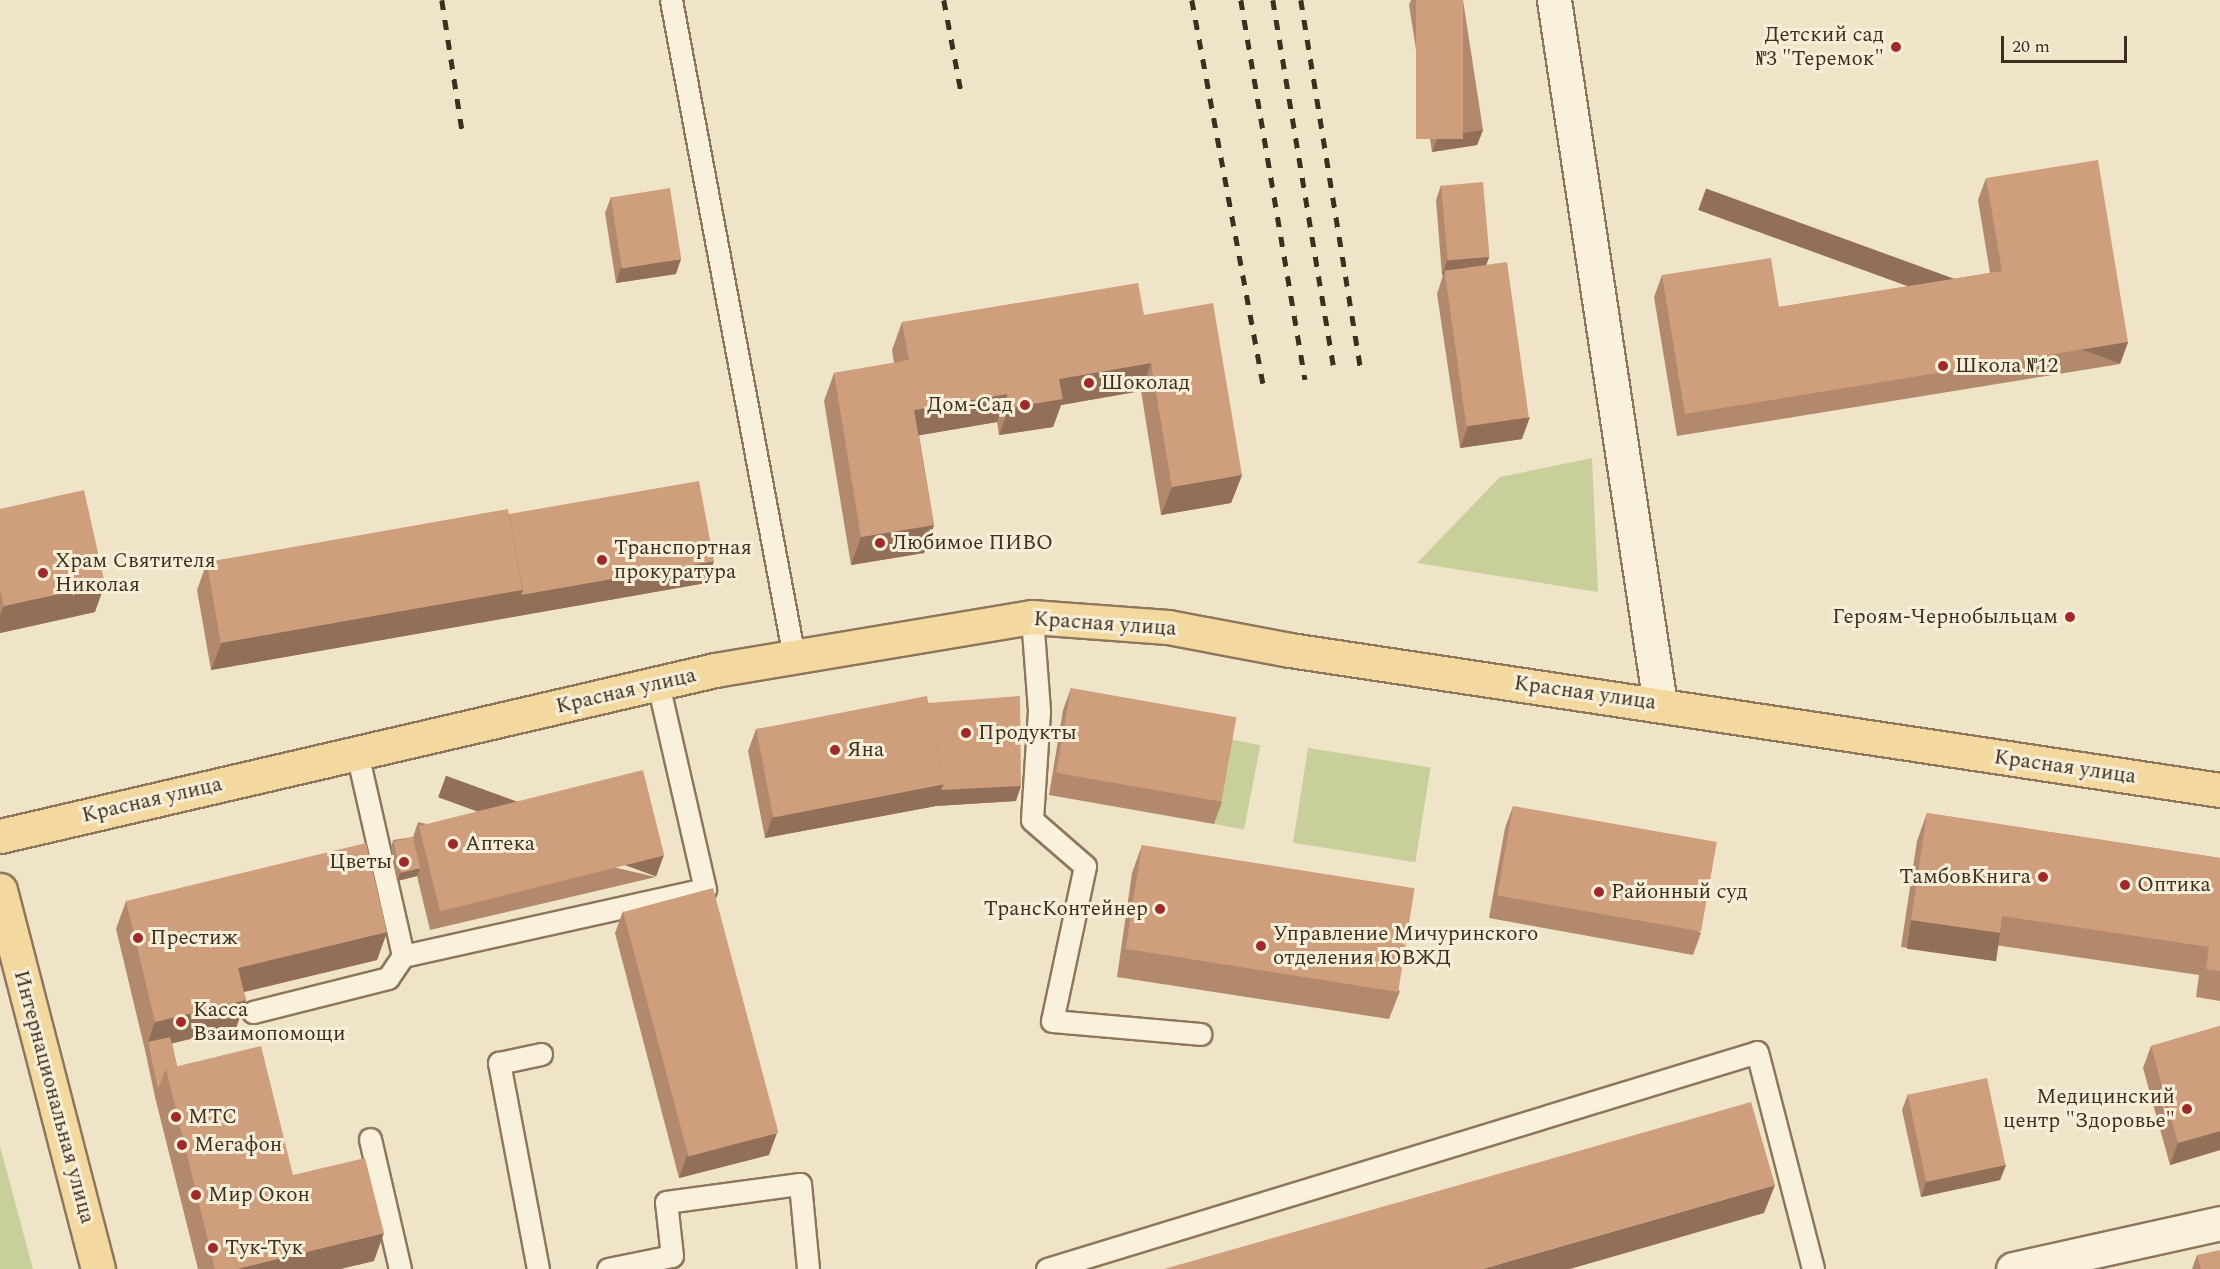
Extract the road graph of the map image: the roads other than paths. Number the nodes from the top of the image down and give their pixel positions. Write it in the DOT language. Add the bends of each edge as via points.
graph roads {
  1 [pos="671,0"];
  2 [pos="1554,0"];
  3 [pos="1032,617"];
  4 [pos="794,657"];
  5 [pos="658,684"];
  6 [pos="1660,704"];
  7 [pos="357,753"];
  8 [pos="2220,790"];
  9 [pos="0,836"];
  10 [pos="0,890"];
  11 [pos="403,956"];
  12 [pos="253,1012"];
  13 [pos="1200,1034"];
  14 [pos="541,1054"];
  15 [pos="370,1139"];
  16 [pos="2220,1223"];
  17 [pos="2065,1263"];
  18 [pos="98,1269"];
  19 [pos="400,1269"];
  20 [pos="538,1269"];
  21 [pos="608,1269"];
  22 [pos="808,1269"];
  23 [pos="1047,1269"];
  24 [pos="1813,1269"];
  25 [pos="2013,1269"];
  1 -- 4 [label="lane"];
  2 -- 6 [label="street"];
  3 -- 4 [label="main road, Красная улица"];
  3 -- 6 [label="main road, Красная улица" via="1168,627 1290,650"];
  3 -- 13 [label="lane" via="1039,711 1032,820 1085,866 1052,1021"];
  4 -- 5 [label="main road, Красная улица"];
  5 -- 7 [label="main road, Красная улица"];
  5 -- 11 [label="lane" via="705,889"];
  6 -- 8 [label="main road, Красная улица"];
  7 -- 9 [label="main road, Красная улица"];
  7 -- 11 [label="lane"];
  10 -- 18 [label="main road, Интернациональная улица"];
  11 -- 12 [label="lane" via="388,978"];
  14 -- 20 [label="lane" via="500,1062"];
  15 -- 19 [label="lane"];
  16 -- 17 [label="street"];
  17 -- 25 [label="street"];
  21 -- 22 [label="lane" via="672,1256 666,1202 800,1184"];
  23 -- 24 [label="lane" via="1757,1052"];
}
